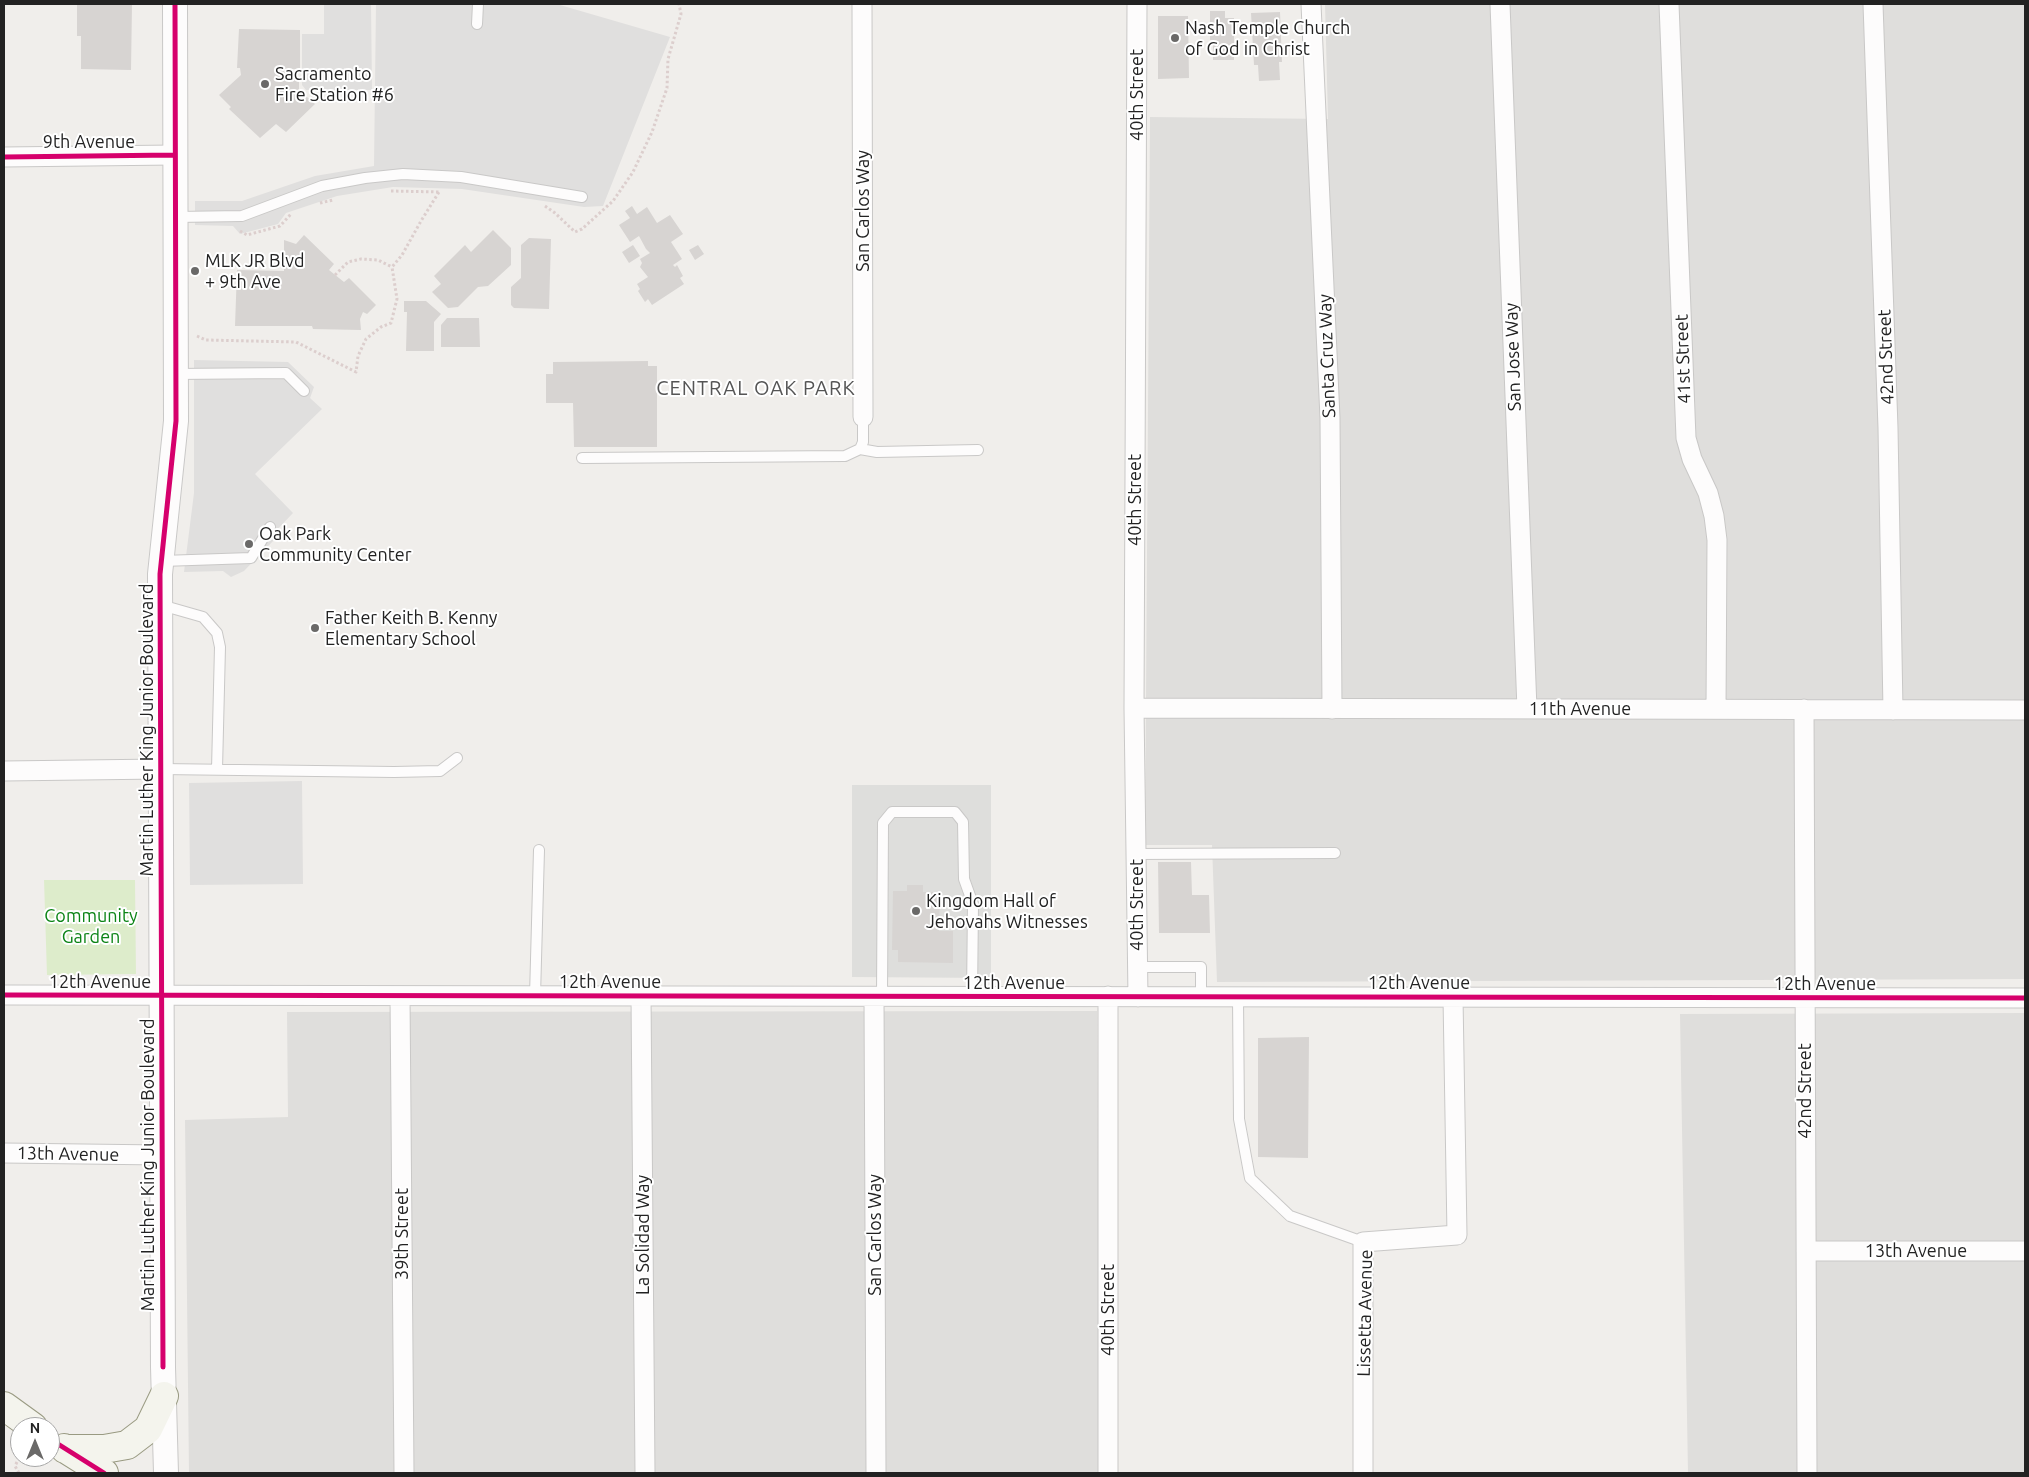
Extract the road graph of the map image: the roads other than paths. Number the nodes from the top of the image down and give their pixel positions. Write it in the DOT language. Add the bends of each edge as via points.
graph roads {
  1 [pos="175,4"];
  2 [pos="478,4"];
  3 [pos="862,4"];
  4 [pos="1137,4"];
  5 [pos="1311,4"];
  6 [pos="1500,4"];
  7 [pos="1669,4"];
  8 [pos="1873,4"];
  9 [pos="477,24"];
  10 [pos="174,155"];
  11 [pos="4,157"];
  12 [pos="582,197"];
  13 [pos="174,217"];
  14 [pos="176,374"];
  15 [pos="304,391"];
  16 [pos="864,417"];
  17 [pos="860,449"];
  18 [pos="978,450"];
  19 [pos="582,458"];
  20 [pos="270,526"];
  21 [pos="162,561"];
  22 [pos="161,605"];
  23 [pos="1134,708"];
  24 [pos="1332,709"];
  25 [pos="1527,709"];
  26 [pos="1716,709"];
  27 [pos="1804,709"];
  28 [pos="1892,710"];
  29 [pos="2025,710"];
  30 [pos="457,758"];
  31 [pos="161,769"];
  32 [pos="217,769"];
  33 [pos="4,770"];
  34 [pos="539,850"];
  35 [pos="1334,852"];
  36 [pos="1136,854"];
  37 [pos="1137,967"];
  38 [pos="4,995"];
  39 [pos="161,996"];
  40 [pos="400,996"];
  41 [pos="535,996"];
  42 [pos="641,996"];
  43 [pos="878,996"];
  44 [pos="972,996"];
  45 [pos="1108,996"];
  46 [pos="1138,997"];
  47 [pos="1201,997"];
  48 [pos="1238,997"];
  49 [pos="1453,997"];
  50 [pos="1805,998"];
  51 [pos="2025,998"];
  52 [pos="4,1154"];
  53 [pos="162,1155"];
  54 [pos="1363,1242"];
  55 [pos="1806,1251"];
  56 [pos="2025,1251"];
  57 [pos="164,1396"];
  58 [pos="4,1406"];
  59 [pos="19,1417"];
  60 [pos="60,1444"];
  61 [pos="60,1445"];
  62 [pos="104,1473"];
  63 [pos="166,1473"];
  64 [pos="404,1473"];
  65 [pos="645,1473"];
  66 [pos="876,1473"];
  67 [pos="1108,1473"];
  68 [pos="1363,1473"];
  69 [pos="1807,1473"];
  1 -- 10 [label="street, Martin Luther King Junior Boulevard"];
  2 -- 9 [label="lane"];
  3 -- 16 [label="street, San Carlos Way"];
  4 -- 23 [label="street, 40th Street"];
  5 -- 24 [label="street, Santa Cruz Way" via="1330,418"];
  6 -- 25 [label="street, San Jose Way"];
  7 -- 26 [label="street, 41st Street" via="1686,438 1708,493 1717,540"];
  8 -- 28 [label="street, 42nd Street" via="1888,428"];
  10 -- 11 [label="street, 9th Avenue"];
  10 -- 13 [label="street, Martin Luther King Junior Boulevard"];
  12 -- 13 [label="lane" via="460,177 403,174 322,186 242,216"];
  13 -- 14 [label="street, Martin Luther King Junior Boulevard"];
  14 -- 15 [label="lane" via="286,373"];
  14 -- 21 [label="street, Martin Luther King Junior Boulevard" via="176,421"];
  16 -- 17 [label="lane"];
  17 -- 18 [label="lane" via="877,452"];
  17 -- 19 [label="lane" via="845,456"];
  20 -- 21 [label="lane" via="251,558"];
  21 -- 22 [label="street, Martin Luther King Junior Boulevard"];
  22 -- 31 [label="street, Martin Luther King Junior Boulevard"];
  22 -- 32 [label="lane" via="203,617 217,633 220,647"];
  23 -- 24 [label="street, 11th Avenue"];
  23 -- 36 [label="street, 40th Street"];
  24 -- 25 [label="street, 11th Avenue"];
  25 -- 26 [label="street, 11th Avenue"];
  26 -- 27 [label="street, 11th Avenue"];
  27 -- 28 [label="street, 11th Avenue"];
  27 -- 50 [label="street, 42nd Street"];
  28 -- 29 [label="street, 11th Avenue"];
  30 -- 32 [label="lane" via="440,771"];
  31 -- 32 [label="lane"];
  31 -- 33 [label="street"];
  31 -- 39 [label="street, Martin Luther King Junior Boulevard"];
  34 -- 41 [label="lane"];
  35 -- 36 [label="lane"];
  36 -- 37 [label="street, 40th Street"];
  37 -- 46 [label="street, 40th Street"];
  37 -- 47 [label="lane" via="1201,966"];
  38 -- 39 [label="street, 12th Avenue"];
  39 -- 40 [label="street, 12th Avenue"];
  39 -- 53 [label="street, Martin Luther King Junior Boulevard"];
  40 -- 41 [label="street, 12th Avenue"];
  40 -- 64 [label="street, 39th Street"];
  41 -- 42 [label="street, 12th Avenue"];
  42 -- 43 [label="street, 12th Avenue"];
  42 -- 65 [label="street, La Solidad Way"];
  43 -- 44 [label="street, 12th Avenue"];
  43 -- 44 [label="lane" via="883,823 892,812 955,812 964,822 964,879 973,904"];
  43 -- 66 [label="street, San Carlos Way"];
  44 -- 45 [label="street, 12th Avenue"];
  45 -- 46 [label="street, 12th Avenue"];
  45 -- 67 [label="street, 40th Street"];
  46 -- 47 [label="street, 12th Avenue"];
  47 -- 48 [label="street, 12th Avenue"];
  48 -- 49 [label="street, 12th Avenue"];
  48 -- 54 [label="lane" via="1239,1119 1250,1178 1290,1216"];
  49 -- 50 [label="street, 12th Avenue"];
  49 -- 54 [label="street, Lissetta Avenue" via="1457,1235"];
  50 -- 51 [label="street, 12th Avenue"];
  50 -- 55 [label="street, 42nd Street"];
  52 -- 53 [label="street, 13th Avenue"];
  53 -- 57 [label="street, Martin Luther King Junior Boulevard"];
  54 -- 68 [label="street, Lissetta Avenue"];
  55 -- 56 [label="street, 13th Avenue"];
  55 -- 69 [label="street, 42nd Street"];
  57 -- 60 [label="main road" via="148,1429 127,1445 104,1449"];
  57 -- 63 [label="street, Martin Luther King Junior Boulevard"];
  58 -- 59 [label="main road"];
  61 -- 62 [label="main road"];
}
